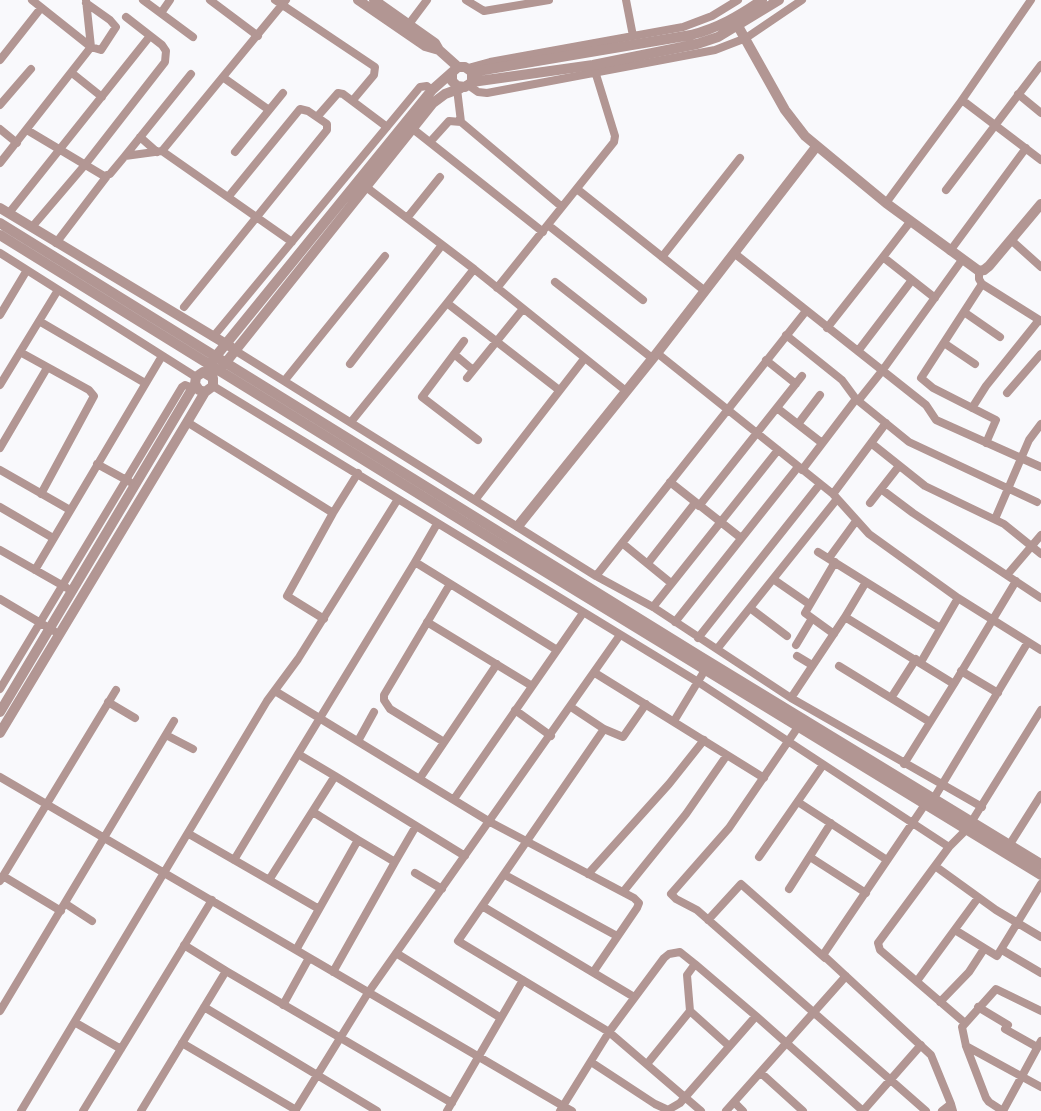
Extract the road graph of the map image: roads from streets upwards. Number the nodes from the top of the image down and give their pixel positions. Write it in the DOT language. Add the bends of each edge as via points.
graph roads {
  1 [pos="32,0"];
  2 [pos="143,0"];
  3 [pos="170,0"];
  4 [pos="210,0"];
  5 [pos="358,0"];
  6 [pos="374,0"];
  7 [pos="427,0"];
  8 [pos="466,0"];
  9 [pos="549,0"];
  10 [pos="626,0"];
  11 [pos="738,0"];
  12 [pos="762,0"];
  13 [pos="779,0"];
  14 [pos="802,0"];
  15 [pos="1031,0"];
  16 [pos="86,2"];
  17 [pos="281,2"];
  18 [pos="41,8"];
  19 [pos="161,13"];
  20 [pos="126,17"];
  21 [pos="736,22"];
  22 [pos="406,28"];
  23 [pos="150,36"];
  24 [pos="258,36"];
  25 [pos="633,36"];
  26 [pos="193,37"];
  27 [pos="746,38"];
  28 [pos="91,47"];
  29 [pos="442,53"];
  30 [pos="0,60"];
  31 [pos="1041,65"];
  32 [pos="31,69"];
  33 [pos="594,69"];
  34 [pos="72,73"];
  35 [pos="191,74"];
  36 [pos="1038,75"];
  37 [pos="224,78"];
  38 [pos="461,78"];
  39 [pos="432,90"];
  40 [pos="283,93"];
  41 [pos="1018,94"];
  42 [pos="102,97"];
  43 [pos="353,100"];
  44 [pos="962,100"];
  45 [pos="0,106"];
  46 [pos="269,110"];
  47 [pos="1041,113"];
  48 [pos="317,117"];
  49 [pos="461,122"];
  50 [pos="995,124"];
  51 [pos="387,127"];
  52 [pos="0,129"];
  53 [pos="413,129"];
  54 [pos="27,130"];
  55 [pos="140,137"];
  56 [pos="430,142"];
  57 [pos="17,143"];
  58 [pos="816,147"];
  59 [pos="1026,148"];
  60 [pos="59,150"];
  61 [pos="159,151"];
  62 [pos="235,152"];
  63 [pos="125,156"];
  64 [pos="740,158"];
  65 [pos="1041,160"];
  66 [pos="0,163"];
  67 [pos="84,166"];
  68 [pos="107,176"];
  69 [pos="440,176"];
  70 [pos="366,187"];
  71 [pos="577,189"];
  72 [pos="946,190"];
  73 [pos="229,196"];
  74 [pos="886,203"];
  75 [pos="1041,204"];
  76 [pos="562,207"];
  77 [pos="4,210"];
  78 [pos="258,216"];
  79 [pos="407,218"];
  80 [pos="910,222"];
  81 [pos="0,223"];
  82 [pos="548,225"];
  83 [pos="32,228"];
  84 [pos="543,232"];
  85 [pos="0,235"];
  86 [pos="1011,240"];
  87 [pos="292,242"];
  88 [pos="56,243"];
  89 [pos="442,245"];
  90 [pos="950,251"];
  91 [pos="37,252"];
  92 [pos="0,253"];
  93 [pos="734,253"];
  94 [pos="385,256"];
  95 [pos="662,257"];
  96 [pos="883,257"];
  97 [pos="962,260"];
  98 [pos="1041,267"];
  99 [pos="474,269"];
  100 [pos="27,270"];
  101 [pos="978,271"];
  102 [pos="912,280"];
  103 [pos="555,282"];
  104 [pos="982,284"];
  105 [pos="497,288"];
  106 [pos="58,290"];
  107 [pos="705,290"];
  108 [pos="935,298"];
  109 [pos="643,300"];
  110 [pos="447,303"];
  111 [pos="184,307"];
  112 [pos="522,310"];
  113 [pos="806,311"];
  114 [pos="964,312"];
  115 [pos="0,315"];
  116 [pos="39,321"];
  117 [pos="1040,321"];
  118 [pos="828,328"];
  119 [pos="786,335"];
  120 [pos="213,337"];
  121 [pos="1000,337"];
  122 [pos="464,341"];
  123 [pos="497,341"];
  124 [pos="944,342"];
  125 [pos="225,344"];
  126 [pos="236,351"];
  127 [pos="858,351"];
  128 [pos="20,352"];
  129 [pos="454,354"];
  130 [pos="1041,354"];
  131 [pos="655,355"];
  132 [pos="162,356"];
  133 [pos="584,358"];
  134 [pos="766,360"];
  135 [pos="350,364"];
  136 [pos="975,364"];
  137 [pos="47,368"];
  138 [pos="473,370"];
  139 [pos="882,371"];
  140 [pos="202,374"];
  141 [pos="802,376"];
  142 [pos="216,378"];
  143 [pos="467,378"];
  144 [pos="285,380"];
  145 [pos="145,383"];
  146 [pos="796,384"];
  147 [pos="0,385"];
  148 [pos="559,390"];
  149 [pos="626,391"];
  150 [pos="1008,393"];
  151 [pos="820,395"];
  152 [pos="857,400"];
  153 [pos="777,408"];
  154 [pos="972,408"];
  155 [pos="727,409"];
  156 [pos="187,422"];
  157 [pos="351,422"];
  158 [pos="886,423"];
  159 [pos="798,424"];
  160 [pos="1041,424"];
  161 [pos="757,433"];
  162 [pos="478,440"];
  163 [pos="871,443"];
  164 [pos="986,443"];
  165 [pos="822,444"];
  166 [pos="0,448"];
  167 [pos="778,450"];
  168 [pos="1022,458"];
  169 [pos="97,464"];
  170 [pos="898,466"];
  171 [pos="1041,467"];
  172 [pos="800,469"];
  173 [pos="0,470"];
  174 [pos="358,474"];
  175 [pos="125,480"];
  176 [pos="670,482"];
  177 [pos="820,484"];
  178 [pos="136,486"];
  179 [pos="881,489"];
  180 [pos="1009,489"];
  181 [pos="41,494"];
  182 [pos="835,497"];
  183 [pos="398,499"];
  184 [pos="475,500"];
  185 [pos="870,502"];
  186 [pos="1037,502"];
  187 [pos="697,504"];
  188 [pos="0,507"];
  189 [pos="70,510"];
  190 [pos="333,513"];
  191 [pos="995,519"];
  192 [pos="856,521"];
  193 [pos="720,522"];
  194 [pos="437,524"];
  195 [pos="518,526"];
  196 [pos="1041,535"];
  197 [pos="54,538"];
  198 [pos="511,538"];
  199 [pos="741,538"];
  200 [pos="622,543"];
  201 [pos="1032,546"];
  202 [pos="506,548"];
  203 [pos="0,550"];
  204 [pos="818,552"];
  205 [pos="1041,554"];
  206 [pos="832,560"];
  207 [pos="415,562"];
  208 [pos="648,564"];
  209 [pos="35,570"];
  210 [pos="1007,575"];
  211 [pos="596,576"];
  212 [pos="773,579"];
  213 [pos="1016,581"];
  214 [pos="866,582"];
  215 [pos="671,583"];
  216 [pos="450,584"];
  217 [pos="63,586"];
  218 [pos="73,592"];
  219 [pos="958,598"];
  220 [pos="1041,598"];
  221 [pos="0,599"];
  222 [pos="809,604"];
  223 [pos="653,607"];
  224 [pos="750,608"];
  225 [pos="583,613"];
  226 [pos="845,617"];
  227 [pos="324,619"];
  228 [pos="992,619"];
  229 [pos="812,620"];
  230 [pos="673,621"];
  231 [pos="40,622"];
  232 [pos="428,622"];
  233 [pos="940,628"];
  234 [pos="649,630"];
  235 [pos="55,631"];
  236 [pos="661,632"];
  237 [pos="834,634"];
  238 [pos="620,635"];
  239 [pos="787,636"];
  240 [pos="698,638"];
  241 [pos="1028,642"];
  242 [pos="796,645"];
  243 [pos="717,649"];
  244 [pos="557,650"];
  245 [pos="1041,650"];
  246 [pos="797,656"];
  247 [pos="918,660"];
  248 [pos="497,664"];
  249 [pos="812,665"];
  250 [pos="839,666"];
  251 [pos="706,670"];
  252 [pos="961,671"];
  253 [pos="595,673"];
  254 [pos="719,673"];
  255 [pos="698,682"];
  256 [pos="954,684"];
  257 [pos="532,686"];
  258 [pos="0,689"];
  259 [pos="116,690"];
  260 [pos="275,691"];
  261 [pos="998,693"];
  262 [pos="792,698"];
  263 [pos="891,698"];
  264 [pos="108,702"];
  265 [pos="646,704"];
  266 [pos="571,707"];
  267 [pos="515,710"];
  268 [pos="1041,710"];
  269 [pos="0,712"];
  270 [pos="374,712"];
  271 [pos="135,718"];
  272 [pos="319,718"];
  273 [pos="174,721"];
  274 [pos="674,722"];
  275 [pos="930,722"];
  276 [pos="798,727"];
  277 [pos="604,729"];
  278 [pos="0,733"];
  279 [pos="166,735"];
  280 [pos="551,736"];
  281 [pos="704,740"];
  282 [pos="358,741"];
  283 [pos="444,742"];
  284 [pos="789,742"];
  285 [pos="838,746"];
  286 [pos="193,750"];
  287 [pos="298,754"];
  288 [pos="728,755"];
  289 [pos="823,765"];
  290 [pos="907,765"];
  291 [pos="335,776"];
  292 [pos="0,777"];
  293 [pos="420,778"];
  294 [pos="764,778"];
  295 [pos="902,779"];
  296 [pos="943,783"];
  297 [pos="1041,795"];
  298 [pos="454,799"];
  299 [pos="930,799"];
  300 [pos="798,802"];
  301 [pos="47,804"];
  302 [pos="982,808"];
  303 [pos="313,812"];
  304 [pos="490,822"];
  305 [pos="831,823"];
  306 [pos="912,823"];
  307 [pos="970,825"];
  308 [pos="416,826"];
  309 [pos="189,834"];
  310 [pos="105,838"];
  311 [pos="358,840"];
  312 [pos="528,842"];
  313 [pos="1010,844"];
  314 [pos="949,848"];
  315 [pos="465,856"];
  316 [pos="759,857"];
  317 [pos="810,857"];
  318 [pos="234,860"];
  319 [pos="887,860"];
  320 [pos="394,862"];
  321 [pos="935,866"];
  322 [pos="165,873"];
  323 [pos="415,873"];
  324 [pos="588,874"];
  325 [pos="1041,874"];
  326 [pos="505,875"];
  327 [pos="1,878"];
  328 [pos="269,880"];
  329 [pos="442,889"];
  330 [pos="789,889"];
  331 [pos="622,892"];
  332 [pos="866,893"];
  333 [pos="978,898"];
  334 [pos="212,900"];
  335 [pos="482,906"];
  336 [pos="63,907"];
  337 [pos="319,910"];
  338 [pos="708,920"];
  339 [pos="92,921"];
  340 [pos="1018,923"];
  341 [pos="955,930"];
  342 [pos="617,936"];
  343 [pos="1041,937"];
  344 [pos="184,945"];
  345 [pos="984,949"];
  346 [pos="296,950"];
  347 [pos="1002,950"];
  348 [pos="396,953"];
  349 [pos="309,958"];
  350 [pos="825,958"];
  351 [pos="695,964"];
  352 [pos="226,971"];
  353 [pos="594,971"];
  354 [pos="333,972"];
  355 [pos="1041,973"];
  356 [pos="846,976"];
  357 [pos="522,980"];
  358 [pos="917,981"];
  359 [pos="368,993"];
  360 [pos="634,997"];
  361 [pos="940,1002"];
  362 [pos="283,1005"];
  363 [pos="204,1007"];
  364 [pos="978,1008"];
  365 [pos="1040,1009"];
  366 [pos="0,1011"];
  367 [pos="690,1011"];
  368 [pos="813,1014"];
  369 [pos="756,1016"];
  370 [pos="501,1018"];
  371 [pos="76,1023"];
  372 [pos="965,1023"];
  373 [pos="609,1032"];
  374 [pos="340,1040"];
  375 [pos="182,1043"];
  376 [pos="787,1044"];
  377 [pos="1040,1044"];
  378 [pos="921,1045"];
  379 [pos="729,1046"];
  380 [pos="966,1046"];
  381 [pos="121,1049"];
  382 [pos="478,1057"];
  383 [pos="591,1062"];
  384 [pos="647,1064"];
  385 [pos="761,1073"];
  386 [pos="318,1076"];
  387 [pos="1021,1077"];
  388 [pos="891,1080"];
  389 [pos="1041,1087"];
  390 [pos="685,1097"];
  391 [pos="734,1102"];
  392 [pos="452,1103"];
  393 [pos="952,1108"];
  394 [pos="562,1109"];
  395 [pos="923,1110"];
  396 [pos="21,1111"];
  397 [pos="82,1111"];
  398 [pos="141,1111"];
  399 [pos="296,1111"];
  400 [pos="377,1111"];
  401 [pos="447,1111"];
  402 [pos="572,1111"];
  403 [pos="701,1111"];
  404 [pos="726,1111"];
  405 [pos="743,1111"];
  406 [pos="803,1111"];
  407 [pos="863,1111"];
  408 [pos="942,1111"];
  409 [pos="1003,1111"];
  1 -- 18 [label="street"];
  2 -- 19 [label="street"];
  3 -- 19 [label="street"];
  4 -- 24 [label="street"];
  5 -- 22 [label="street"];
  6 -- 22 [label="street"];
  7 -- 22 [label="street"];
  8 -- 9 [label="street" via="484,11"];
  10 -- 25 [label="street"];
  11 -- 25 [label="street" via="698,22"];
  12 -- 21 [label="street"];
  13 -- 21 [label="street"];
  14 -- 27 [label="street"];
  15 -- 44 [label="street"];
  16 -- 28 [label="street"];
  16 -- 28 [label="street" via="116,27 101,50"];
  17 -- 24 [label="street"];
  17 -- 43 [label="street" via="375,67 374,75"];
  18 -- 28 [label="street"];
  18 -- 30 [label="street"];
  19 -- 26 [label="street"];
  20 -- 23 [label="street"];
  21 -- 27 [label="street"];
  21 -- 33 [label="street" via="718,37 698,44"];
  21 -- 38 [label="street" via="691,35"];
  22 -- 29 [label="street" via="435,43"];
  23 -- 42 [label="street"];
  23 -- 67 [label="street" via="166,51 165,62"];
  24 -- 37 [label="street"];
  25 -- 38 [label="street" via="490,62"];
  27 -- 33 [label="street" via="715,50"];
  27 -- 58 [label="street" via="785,110"];
  28 -- 34 [label="street"];
  29 -- 38 [label="street"];
  29 -- 38 [label="street" via="447,66"];
  31 -- 36 [label="street"];
  32 -- 45 [label="street"];
  33 -- 38 [label="street"];
  33 -- 71 [label="street" via="615,136 614,142"];
  34 -- 42 [label="street"];
  34 -- 54 [label="street"];
  35 -- 55 [label="street"];
  36 -- 41 [label="street"];
  37 -- 46 [label="street"];
  37 -- 61 [label="street"];
  38 -- 39 [label="street"];
  38 -- 49 [label="street"];
  38 -- 53 [label="street" via="433,103"];
  39 -- 51 [label="street" via="428,86 420,87"];
  39 -- 125 [label="street"];
  40 -- 46 [label="street"];
  41 -- 47 [label="street"];
  41 -- 50 [label="street"];
  42 -- 60 [label="street"];
  43 -- 48 [label="street" via="338,93"];
  43 -- 51 [label="street"];
  44 -- 50 [label="street"];
  44 -- 74 [label="street"];
  46 -- 62 [label="street"];
  48 -- 73 [label="street" via="306,109 300,109"];
  48 -- 78 [label="street" via="327,124 327,130"];
  49 -- 56 [label="street" via="449,121"];
  49 -- 76 [label="street"];
  50 -- 59 [label="street"];
  50 -- 72 [label="street"];
  51 -- 87 [label="street"];
  52 -- 57 [label="street"];
  53 -- 56 [label="street"];
  53 -- 70 [label="street"];
  54 -- 57 [label="street"];
  54 -- 60 [label="street"];
  55 -- 61 [label="street"];
  55 -- 63 [label="street"];
  56 -- 84 [label="street"];
  57 -- 66 [label="street"];
  58 -- 74 [label="street"];
  58 -- 93 [label="street"];
  59 -- 65 [label="street"];
  59 -- 90 [label="street"];
  60 -- 67 [label="street"];
  60 -- 77 [label="street"];
  61 -- 63 [label="street"];
  61 -- 73 [label="street"];
  63 -- 68 [label="street"];
  64 -- 95 [label="street"];
  67 -- 68 [label="street"];
  67 -- 83 [label="street"];
  68 -- 88 [label="street"];
  69 -- 79 [label="street"];
  70 -- 79 [label="street"];
  70 -- 126 [label="street"];
  71 -- 76 [label="street"];
  71 -- 95 [label="street"];
  73 -- 78 [label="street"];
  74 -- 80 [label="street"];
  75 -- 86 [label="street"];
  76 -- 82 [label="street"];
  77 -- 83 [label="street"];
  78 -- 87 [label="street"];
  78 -- 111 [label="street"];
  79 -- 89 [label="street"];
  80 -- 90 [label="street"];
  80 -- 96 [label="street"];
  81 -- 91 [label="street"];
  82 -- 84 [label="street"];
  82 -- 109 [label="street"];
  83 -- 88 [label="street"];
  84 -- 105 [label="street"];
  85 -- 91 [label="street"];
  86 -- 98 [label="street"];
  86 -- 101 [label="street" via="984,270"];
  87 -- 120 [label="street"];
  88 -- 120 [label="street"];
  89 -- 99 [label="street"];
  89 -- 135 [label="street"];
  90 -- 97 [label="street"];
  91 -- 140 [label="street"];
  92 -- 100 [label="street"];
  93 -- 107 [label="street"];
  93 -- 113 [label="street"];
  94 -- 144 [label="street"];
  95 -- 107 [label="street"];
  96 -- 102 [label="street"];
  96 -- 118 [label="street"];
  97 -- 101 [label="street"];
  97 -- 108 [label="street"];
  99 -- 105 [label="street"];
  99 -- 110 [label="street"];
  100 -- 106 [label="street"];
  100 -- 115 [label="street"];
  101 -- 104 [label="street"];
  102 -- 108 [label="street"];
  102 -- 127 [label="street"];
  103 -- 131 [label="street"];
  104 -- 114 [label="street"];
  104 -- 117 [label="street"];
  105 -- 112 [label="street"];
  106 -- 116 [label="street"];
  106 -- 132 [label="street"];
  107 -- 131 [label="street"];
  108 -- 139 [label="street"];
  110 -- 123 [label="street"];
  110 -- 157 [label="street"];
  112 -- 123 [label="street"];
  112 -- 133 [label="street"];
  113 -- 118 [label="street"];
  113 -- 119 [label="street"];
  114 -- 121 [label="street"];
  114 -- 124 [label="street"];
  116 -- 128 [label="street"];
  116 -- 145 [label="street"];
  117 -- 154 [label="street" via="986,386"];
  118 -- 127 [label="street"];
  119 -- 134 [label="street"];
  119 -- 152 [label="street" via="842,380"];
  120 -- 125 [label="street"];
  122 -- 129 [label="street"];
  123 -- 138 [label="street"];
  123 -- 148 [label="street"];
  124 -- 136 [label="street"];
  124 -- 154 [label="street" via="921,378"];
  125 -- 126 [label="street"];
  125 -- 140 [label="street"];
  126 -- 142 [label="street"];
  126 -- 144 [label="street"];
  127 -- 139 [label="street"];
  128 -- 137 [label="street"];
  128 -- 147 [label="street"];
  129 -- 138 [label="street"];
  129 -- 162 [label="street" via="422,397"];
  130 -- 150 [label="street"];
  131 -- 149 [label="street"];
  131 -- 155 [label="street"];
  132 -- 140 [label="street"];
  132 -- 145 [label="street"];
  133 -- 148 [label="street"];
  133 -- 149 [label="street"];
  134 -- 146 [label="street"];
  134 -- 155 [label="street"];
  137 -- 166 [label="street"];
  137 -- 181 [label="street" via="94,396"];
  138 -- 143 [label="street"];
  139 -- 152 [label="street"];
  139 -- 164 [label="street" via="926,406 936,420"];
  140 -- 142 [label="street"];
  140 -- 142 [label="street" via="199,390"];
  140 -- 175 [label="street" via="182,387"];
  140 -- 178 [label="street"];
  141 -- 146 [label="street"];
  142 -- 156 [label="street"];
  142 -- 174 [label="street"];
  142 -- 198 [label="street"];
  142 -- 202 [label="street"];
  144 -- 157 [label="street"];
  145 -- 169 [label="street"];
  146 -- 153 [label="street"];
  148 -- 184 [label="street"];
  149 -- 195 [label="street"];
  151 -- 159 [label="street"];
  152 -- 158 [label="street"];
  152 -- 165 [label="street"];
  153 -- 159 [label="street"];
  153 -- 161 [label="street"];
  154 -- 164 [label="street" via="996,420"];
  155 -- 161 [label="street"];
  155 -- 176 [label="street"];
  156 -- 190 [label="street"];
  156 -- 235 [label="street"];
  157 -- 184 [label="street"];
  158 -- 163 [label="street"];
  158 -- 180 [label="street" via="916,447"];
  159 -- 165 [label="street"];
  160 -- 168 [label="street" via="1029,440"];
  161 -- 167 [label="street"];
  161 -- 187 [label="street"];
  163 -- 170 [label="street"];
  163 -- 182 [label="street"];
  164 -- 168 [label="street"];
  165 -- 172 [label="street"];
  167 -- 172 [label="street"];
  167 -- 193 [label="street"];
  168 -- 171 [label="street"];
  168 -- 180 [label="street"];
  169 -- 175 [label="street"];
  169 -- 189 [label="street"];
  170 -- 179 [label="street"];
  170 -- 191 [label="street" via="925,486"];
  172 -- 177 [label="street"];
  172 -- 199 [label="street"];
  173 -- 181 [label="street"];
  174 -- 183 [label="street"];
  174 -- 190 [label="street"];
  175 -- 178 [label="street"];
  175 -- 217 [label="street"];
  176 -- 187 [label="street"];
  176 -- 200 [label="street"];
  177 -- 182 [label="street"];
  177 -- 240 [label="street"];
  178 -- 218 [label="street"];
  179 -- 185 [label="street"];
  179 -- 210 [label="street" via="920,519"];
  180 -- 186 [label="street"];
  180 -- 191 [label="street"];
  181 -- 189 [label="street"];
  182 -- 192 [label="street"];
  182 -- 212 [label="street"];
  183 -- 194 [label="street"];
  183 -- 227 [label="street"];
  184 -- 195 [label="street"];
  187 -- 193 [label="street"];
  187 -- 208 [label="street"];
  188 -- 197 [label="street"];
  189 -- 197 [label="street"];
  190 -- 227 [label="street" via="287,596"];
  191 -- 201 [label="street"];
  192 -- 206 [label="street"];
  192 -- 219 [label="street" via="869,534"];
  193 -- 199 [label="street"];
  193 -- 215 [label="street"];
  194 -- 207 [label="street"];
  194 -- 225 [label="street"];
  195 -- 211 [label="street"];
  196 -- 201 [label="street"];
  197 -- 209 [label="street"];
  198 -- 202 [label="street"];
  198 -- 234 [label="street"];
  199 -- 230 [label="street"];
  200 -- 208 [label="street"];
  200 -- 211 [label="street"];
  201 -- 205 [label="street"];
  201 -- 210 [label="street"];
  202 -- 234 [label="street"];
  203 -- 209 [label="street"];
  204 -- 206 [label="street"];
  206 -- 214 [label="street"];
  206 -- 222 [label="street"];
  207 -- 216 [label="street"];
  207 -- 272 [label="street"];
  208 -- 215 [label="street"];
  209 -- 217 [label="street"];
  210 -- 213 [label="street"];
  211 -- 223 [label="street"];
  212 -- 222 [label="street"];
  212 -- 224 [label="street"];
  213 -- 220 [label="street"];
  213 -- 228 [label="street"];
  214 -- 226 [label="street"];
  214 -- 233 [label="street"];
  215 -- 223 [label="street"];
  216 -- 232 [label="street"];
  216 -- 244 [label="street"];
  217 -- 218 [label="street"];
  217 -- 231 [label="street"];
  218 -- 235 [label="street"];
  219 -- 228 [label="street"];
  219 -- 233 [label="street"];
  221 -- 231 [label="street"];
  222 -- 229 [label="street" via="805,613"];
  223 -- 230 [label="street"];
  224 -- 239 [label="street"];
  224 -- 243 [label="street"];
  225 -- 238 [label="street"];
  225 -- 244 [label="street"];
  226 -- 237 [label="street"];
  226 -- 247 [label="street"];
  227 -- 260 [label="street"];
  228 -- 241 [label="street"];
  228 -- 252 [label="street"];
  229 -- 237 [label="street"];
  229 -- 242 [label="street"];
  230 -- 236 [label="street"];
  230 -- 240 [label="street"];
  231 -- 235 [label="street"];
  231 -- 258 [label="street"];
  232 -- 248 [label="street"];
  232 -- 283 [label="street" via="384,700 390,709"];
  233 -- 247 [label="street"];
  234 -- 236 [label="street"];
  234 -- 251 [label="street"];
  235 -- 269 [label="street"];
  235 -- 278 [label="street"];
  236 -- 254 [label="street"];
  237 -- 249 [label="street"];
  238 -- 253 [label="street"];
  238 -- 255 [label="street"];
  240 -- 243 [label="street"];
  241 -- 245 [label="street"];
  241 -- 261 [label="street"];
  243 -- 262 [label="street"];
  244 -- 257 [label="street"];
  246 -- 249 [label="street"];
  247 -- 256 [label="street"];
  247 -- 263 [label="street"];
  248 -- 257 [label="street"];
  248 -- 283 [label="street"];
  249 -- 262 [label="street"];
  250 -- 263 [label="street"];
  251 -- 254 [label="street"];
  251 -- 255 [label="street"];
  252 -- 256 [label="street"];
  252 -- 261 [label="street"];
  253 -- 265 [label="street"];
  253 -- 266 [label="street"];
  254 -- 276 [label="street"];
  254 -- 285 [label="street"];
  255 -- 274 [label="street"];
  255 -- 284 [label="street"];
  256 -- 275 [label="street"];
  257 -- 267 [label="street"];
  259 -- 264 [label="street"];
  260 -- 272 [label="street"];
  260 -- 309 [label="street"];
  261 -- 296 [label="street"];
  262 -- 290 [label="street"];
  263 -- 275 [label="street"];
  264 -- 271 [label="street"];
  264 -- 301 [label="street"];
  265 -- 274 [label="street"];
  265 -- 277 [label="street" via="623,737"];
  266 -- 277 [label="street"];
  266 -- 280 [label="street"];
  267 -- 280 [label="street"];
  267 -- 298 [label="street"];
  268 -- 302 [label="street"];
  270 -- 282 [label="street"];
  272 -- 282 [label="street"];
  272 -- 287 [label="street"];
  273 -- 279 [label="street"];
  274 -- 281 [label="street"];
  275 -- 290 [label="street"];
  276 -- 284 [label="street"];
  276 -- 285 [label="street"];
  277 -- 312 [label="street"];
  279 -- 286 [label="street"];
  279 -- 310 [label="street"];
  280 -- 304 [label="street"];
  281 -- 288 [label="street"];
  281 -- 324 [label="street"];
  282 -- 293 [label="street"];
  283 -- 293 [label="street"];
  284 -- 289 [label="street"];
  284 -- 294 [label="street"];
  285 -- 295 [label="street"];
  285 -- 299 [label="street"];
  287 -- 291 [label="street"];
  287 -- 318 [label="street"];
  288 -- 294 [label="street"];
  288 -- 331 [label="street" via="686,814"];
  289 -- 300 [label="street"];
  289 -- 306 [label="street"];
  290 -- 295 [label="street"];
  290 -- 296 [label="street"];
  291 -- 303 [label="street"];
  291 -- 308 [label="street"];
  292 -- 301 [label="street"];
  293 -- 298 [label="street"];
  294 -- 338 [label="street" via="729,828 673,891 672,897"];
  295 -- 299 [label="street"];
  296 -- 299 [label="street"];
  296 -- 302 [label="street"];
  297 -- 313 [label="street"];
  298 -- 304 [label="street"];
  299 -- 306 [label="street"];
  299 -- 307 [label="street"];
  300 -- 305 [label="street"];
  300 -- 316 [label="street"];
  301 -- 310 [label="street"];
  301 -- 327 [label="street"];
  302 -- 307 [label="street"];
  303 -- 311 [label="street"];
  303 -- 328 [label="street"];
  304 -- 312 [label="street"];
  304 -- 315 [label="street"];
  305 -- 317 [label="street"];
  305 -- 319 [label="street"];
  306 -- 314 [label="street"];
  306 -- 319 [label="street"];
  307 -- 313 [label="street"];
  307 -- 314 [label="street"];
  307 -- 325 [label="street"];
  308 -- 315 [label="street"];
  308 -- 320 [label="street"];
  309 -- 318 [label="street"];
  309 -- 322 [label="street"];
  310 -- 322 [label="street"];
  310 -- 336 [label="street"];
  311 -- 320 [label="street"];
  311 -- 337 [label="street"];
  312 -- 324 [label="street"];
  312 -- 326 [label="street"];
  313 -- 325 [label="street"];
  314 -- 321 [label="street"];
  315 -- 329 [label="street"];
  317 -- 330 [label="street"];
  317 -- 332 [label="street"];
  318 -- 328 [label="street"];
  319 -- 332 [label="street"];
  320 -- 354 [label="street"];
  321 -- 333 [label="street"];
  321 -- 358 [label="street" via="878,943 880,950"];
  322 -- 334 [label="street"];
  322 -- 371 [label="street"];
  323 -- 329 [label="street"];
  324 -- 331 [label="street"];
  325 -- 340 [label="street"];
  326 -- 335 [label="street"];
  326 -- 342 [label="street"];
  327 -- 336 [label="street"];
  328 -- 337 [label="street"];
  329 -- 348 [label="street"];
  331 -- 342 [label="street" via="639,903"];
  332 -- 350 [label="street"];
  333 -- 340 [label="street"];
  333 -- 341 [label="street"];
  334 -- 344 [label="street"];
  334 -- 346 [label="street"];
  335 -- 353 [label="street"];
  335 -- 357 [label="street" via="458,941"];
  336 -- 339 [label="street"];
  336 -- 366 [label="street"];
  337 -- 346 [label="street"];
  338 -- 350 [label="street" via="741,884"];
  338 -- 368 [label="street"];
  340 -- 343 [label="street"];
  340 -- 347 [label="street"];
  341 -- 345 [label="street"];
  341 -- 358 [label="street"];
  342 -- 353 [label="street"];
  344 -- 352 [label="street"];
  344 -- 381 [label="street"];
  345 -- 347 [label="street" via="997,956"];
  345 -- 361 [label="street" via="969,972"];
  346 -- 349 [label="street"];
  347 -- 355 [label="street"];
  348 -- 359 [label="street"];
  348 -- 370 [label="street"];
  349 -- 354 [label="street"];
  349 -- 362 [label="street"];
  350 -- 356 [label="street"];
  351 -- 360 [label="street" via="680,952 669,954"];
  351 -- 367 [label="street" via="687,975"];
  351 -- 369 [label="street"];
  352 -- 362 [label="street"];
  352 -- 363 [label="street"];
  353 -- 360 [label="street"];
  354 -- 359 [label="street"];
  356 -- 368 [label="street"];
  356 -- 378 [label="street"];
  357 -- 370 [label="street"];
  357 -- 373 [label="street"];
  358 -- 361 [label="street"];
  359 -- 374 [label="street"];
  359 -- 382 [label="street"];
  360 -- 373 [label="street"];
  361 -- 372 [label="street"];
  362 -- 374 [label="street"];
  363 -- 375 [label="street"];
  363 -- 386 [label="street"];
  364 -- 365 [label="street" via="996,989"];
  364 -- 372 [label="street"];
  364 -- 377 [label="street"];
  367 -- 379 [label="street"];
  367 -- 384 [label="street"];
  368 -- 376 [label="street"];
  368 -- 388 [label="street"];
  369 -- 376 [label="street"];
  369 -- 379 [label="street"];
  370 -- 382 [label="street"];
  371 -- 381 [label="street"];
  371 -- 396 [label="street"];
  372 -- 380 [label="street" via="962,1030"];
  373 -- 383 [label="street"];
  373 -- 384 [label="street"];
  374 -- 386 [label="street"];
  374 -- 392 [label="street"];
  375 -- 398 [label="street"];
  375 -- 399 [label="street"];
  376 -- 385 [label="street"];
  376 -- 407 [label="street"];
  377 -- 387 [label="street"];
  378 -- 388 [label="street"];
  378 -- 393 [label="street" via="934,1060"];
  379 -- 390 [label="street"];
  380 -- 387 [label="street"];
  380 -- 409 [label="street" via="989,1102"];
  381 -- 397 [label="street"];
  382 -- 392 [label="street"];
  382 -- 394 [label="street"];
  383 -- 390 [label="street" via="662,1108 674,1108"];
  383 -- 394 [label="street"];
  384 -- 390 [label="street"];
  385 -- 391 [label="street"];
  385 -- 406 [label="street"];
  386 -- 399 [label="street"];
  386 -- 400 [label="street"];
  387 -- 389 [label="street"];
  387 -- 409 [label="street"];
  388 -- 395 [label="street"];
  388 -- 407 [label="street"];
  390 -- 403 [label="street"];
  391 -- 404 [label="street"];
  391 -- 405 [label="street"];
  392 -- 401 [label="street"];
  393 -- 408 [label="street"];
  394 -- 402 [label="street"];
}
